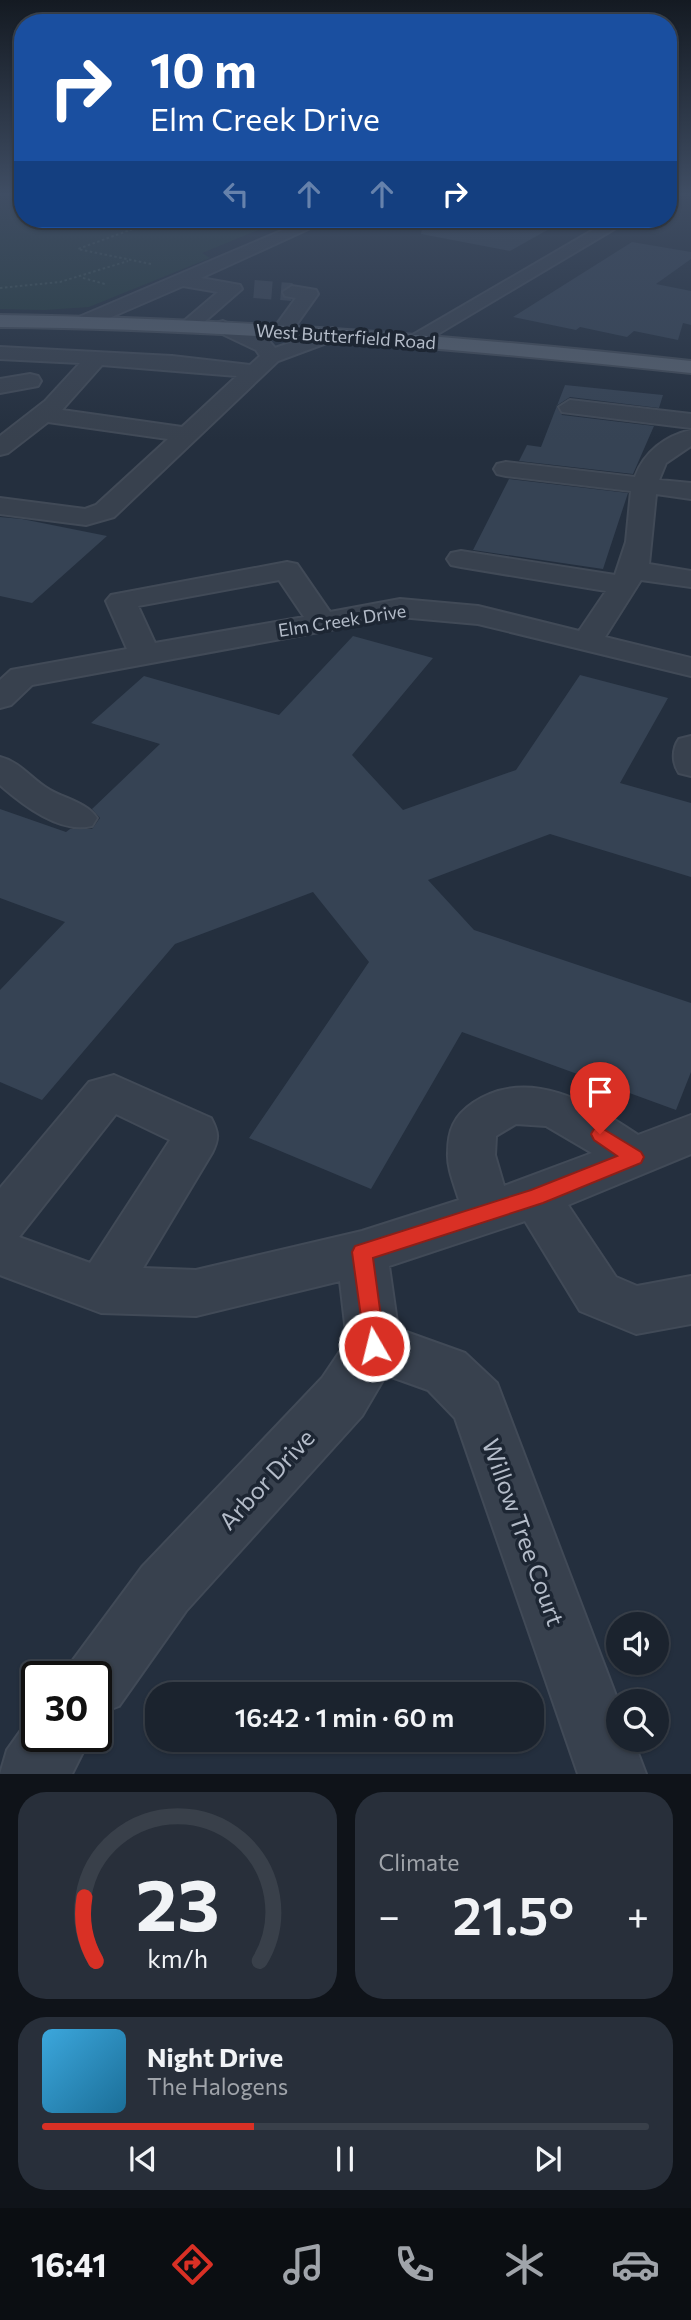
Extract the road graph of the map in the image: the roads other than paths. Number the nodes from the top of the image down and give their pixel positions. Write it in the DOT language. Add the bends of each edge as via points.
graph roads {
  1 [pos="193,275"];
  2 [pos="527,275"];
  3 [pos="181,280"];
  4 [pos="233,289"];
  5 [pos="254,289"];
  6 [pos="292,292"];
  7 [pos="0,321"];
  8 [pos="65,321"];
  9 [pos="86,321"];
  10 [pos="188,326"];
  11 [pos="223,327"];
  12 [pos="282,331"];
  13 [pos="333,334"];
  14 [pos="414,340"];
  15 [pos="0,353"];
  16 [pos="27,356"];
  17 [pos="55,358"];
  18 [pos="96,359"];
  19 [pos="262,364"];
  20 [pos="688,368"];
  21 [pos="0,377"];
  22 [pos="30,381"];
  23 [pos="54,384"];
  24 [pos="0,386"];
  25 [pos="20,406"];
  26 [pos="570,407"];
  27 [pos="43,414"];
  28 [pos="691,421"];
  29 [pos="187,435"];
  30 [pos="691,438"];
  31 [pos="0,448"];
  32 [pos="506,469"];
  33 [pos="643,485"];
  34 [pos="691,491"];
  35 [pos="0,506"];
  36 [pos="461,559"];
  37 [pos="626,577"];
  38 [pos="691,579"];
  39 [pos="321,622"];
  40 [pos="588,640"];
  41 [pos="145,654"];
  42 [pos="691,667"];
  43 [pos="0,698"];
  44 [pos="691,746"];
  45 [pos="691,766"];
  46 [pos="0,767"];
  47 [pos="79,818"];
  48 [pos="691,1135"];
  49 [pos="634,1157"];
  50 [pos="536,1197"];
  51 [pos="486,1210"];
  52 [pos="0,1224"];
  53 [pos="0,1252"];
  54 [pos="362,1252"];
  55 [pos="101,1290"];
  56 [pos="691,1300"];
  57 [pos="374,1346"];
  58 [pos="112,1662"];
  59 [pos="47,1752"];
  60 [pos="31,1774"];
  61 [pos="612,1774"];
  1 -- 3 [label="street"];
  2 -- 14 [label="street"];
  3 -- 4 [label="street"];
  3 -- 9 [label="street"];
  4 -- 5 [label="street"];
  4 -- 10 [label="street"];
  6 -- 12 [label="street" via="309,294"];
  7 -- 8 [label="main road, West Butterfield Road"];
  8 -- 9 [label="main road, West Butterfield Road"];
  8 -- 16 [label="street"];
  9 -- 10 [label="main road, West Butterfield Road"];
  10 -- 11 [label="main road, West Butterfield Road"];
  11 -- 12 [label="main road, West Butterfield Road"];
  11 -- 19 [label="street" via="263,346"];
  12 -- 13 [label="main road, West Butterfield Road"];
  13 -- 14 [label="main road, West Butterfield Road"];
  13 -- 19 [label="street"];
  14 -- 20 [label="main road, West Butterfield Road"];
  15 -- 16 [label="street"];
  16 -- 17 [label="street"];
  17 -- 18 [label="street"];
  17 -- 23 [label="street"];
  18 -- 19 [label="street"];
  18 -- 27 [label="street"];
  19 -- 29 [label="street"];
  21 -- 22 [label="street"];
  22 -- 23 [label="street"];
  22 -- 24 [label="street"];
  23 -- 25 [label="street"];
  26 -- 28 [label="street"];
  27 -- 29 [label="street"];
  27 -- 31 [label="street"];
  29 -- 35 [label="street" via="105,511 86,517"];
  30 -- 33 [label="street" via="662,453 649,468"];
  32 -- 33 [label="street"];
  33 -- 34 [label="street"];
  33 -- 37 [label="street" via="635,563"];
  36 -- 37 [label="street"];
  37 -- 38 [label="street"];
  37 -- 40 [label="street"];
  39 -- 40 [label="street, Elm Creek Drive" via="400,608 478,615"];
  39 -- 41 [label="street, Elm Creek Drive"];
  39 -- 41 [label="street" via="287,570 121,601"];
  40 -- 42 [label="street, Elm Creek Drive"];
  41 -- 43 [label="street, Elm Creek Drive" via="22,677"];
  44 -- 45 [label="street"];
  46 -- 47 [label="street" via="36,797"];
  48 -- 49 [label="street"];
  49 -- 50 [label="street"];
  49 -- 51 [label="street" via="552,1107 522,1104 489,1113 474,1127 471,1155"];
  50 -- 51 [label="street"];
  50 -- 56 [label="street" via="598,1294 636,1310"];
  51 -- 54 [label="street"];
  52 -- 55 [label="street" via="105,1096 114,1093 195,1130 195,1140"];
  53 -- 55 [label="street"];
  54 -- 55 [label="street" via="196,1293"];
  54 -- 57 [label="street"];
  57 -- 58 [label="street, Arbor Drive" via="342,1397 164,1589"];
  57 -- 61 [label="street, Willow Tree Court" via="446,1371 477,1402"];
  59 -- 60 [label="street"];
}
